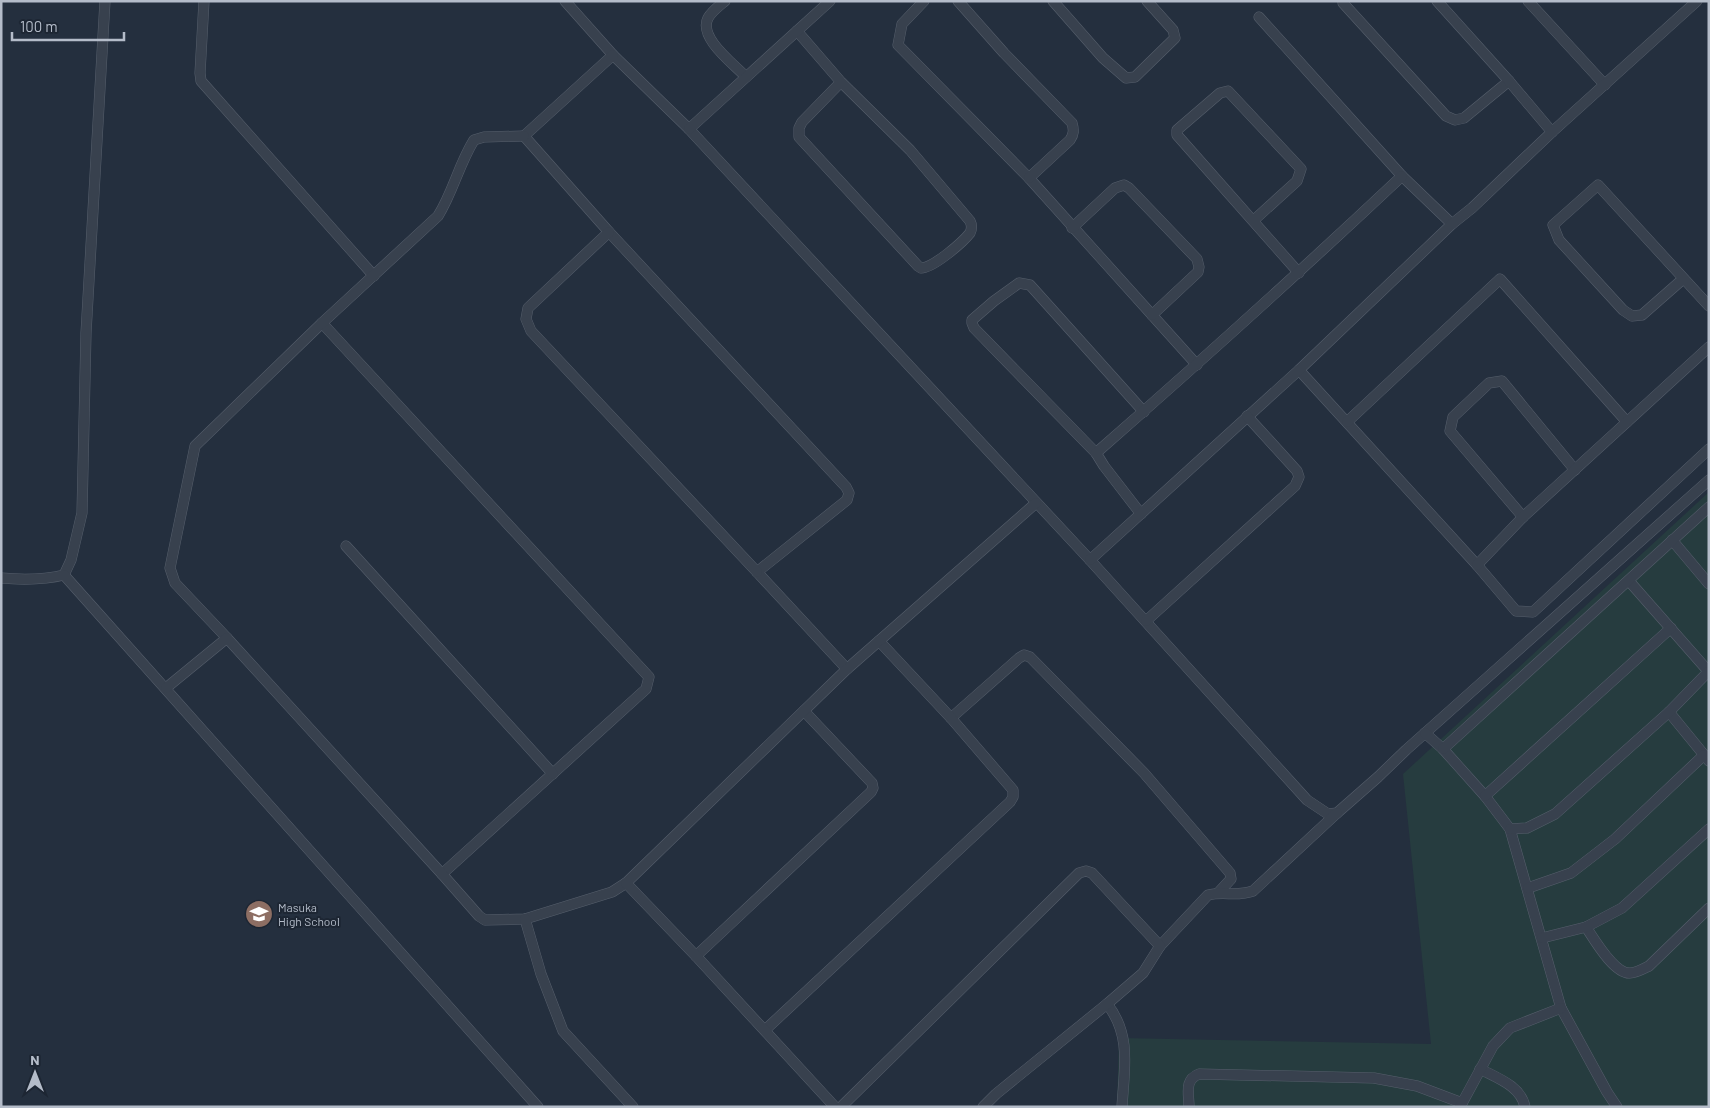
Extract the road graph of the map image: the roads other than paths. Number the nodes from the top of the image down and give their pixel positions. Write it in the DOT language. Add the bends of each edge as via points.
graph roads {
  1 [pos="105,1"];
  2 [pos="204,1"];
  3 [pos="565,1"];
  4 [pos="725,1"];
  5 [pos="830,1"];
  6 [pos="924,1"];
  7 [pos="958,1"];
  8 [pos="1053,1"];
  9 [pos="1147,1"];
  10 [pos="1343,1"];
  11 [pos="1437,1"];
  12 [pos="1528,1"];
  13 [pos="1697,1"];
  14 [pos="1259,17"];
  15 [pos="797,31"];
  16 [pos="614,55"];
  17 [pos="746,77"];
  18 [pos="1509,81"];
  19 [pos="841,82"];
  20 [pos="1605,85"];
  21 [pos="690,129"];
  22 [pos="1552,132"];
  23 [pos="524,136"];
  24 [pos="1402,176"];
  25 [pos="1029,178"];
  26 [pos="1254,220"];
  27 [pos="1452,224"];
  28 [pos="1072,228"];
  29 [pos="609,232"];
  30 [pos="1299,273"];
  31 [pos="374,276"];
  32 [pos="1683,279"];
  33 [pos="1709,306"];
  34 [pos="1152,315"];
  35 [pos="322,323"];
  36 [pos="1707,351"];
  37 [pos="1197,365"];
  38 [pos="1299,370"];
  39 [pos="1144,412"];
  40 [pos="1247,416"];
  41 [pos="1348,422"];
  42 [pos="1627,422"];
  43 [pos="1709,450"];
  44 [pos="1096,453"];
  45 [pos="1575,470"];
  46 [pos="1709,480"];
  47 [pos="1036,504"];
  48 [pos="1709,507"];
  49 [pos="1141,514"];
  50 [pos="1523,517"];
  51 [pos="1672,540"];
  52 [pos="346,546"];
  53 [pos="1090,560"];
  54 [pos="1477,565"];
  55 [pos="757,572"];
  56 [pos="64,575"];
  57 [pos="1,578"];
  58 [pos="1629,581"];
  59 [pos="1709,584"];
  60 [pos="1146,621"];
  61 [pos="1671,628"];
  62 [pos="226,638"];
  63 [pos="879,641"];
  64 [pos="847,669"];
  65 [pos="1709,672"];
  66 [pos="166,688"];
  67 [pos="804,711"];
  68 [pos="1669,712"];
  69 [pos="951,718"];
  70 [pos="1425,733"];
  71 [pos="1443,750"];
  72 [pos="1706,758"];
  73 [pos="552,774"];
  74 [pos="1485,796"];
  75 [pos="1337,813"];
  76 [pos="1510,829"];
  77 [pos="1709,830"];
  78 [pos="442,874"];
  79 [pos="626,883"];
  80 [pos="1528,888"];
  81 [pos="1218,893"];
  82 [pos="1709,908"];
  83 [pos="525,919"];
  84 [pos="1586,927"];
  85 [pos="1542,938"];
  86 [pos="1160,946"];
  87 [pos="696,956"];
  88 [pos="1107,1004"];
  89 [pos="1561,1008"];
  90 [pos="765,1030"];
  91 [pos="1480,1069"];
  92 [pos="1461,1105"];
  93 [pos="538,1107"];
  94 [pos="633,1107"];
  95 [pos="835,1107"];
  96 [pos="841,1107"];
  97 [pos="983,1107"];
  98 [pos="1122,1107"];
  99 [pos="1189,1107"];
  100 [pos="1525,1107"];
  101 [pos="1617,1107"];
  1 -- 56 [label="street" via="86,334 82,513 71,560"];
  2 -- 31 [label="street" via="201,81"];
  3 -- 16 [label="street"];
  4 -- 17 [label="street" via="707,20 707,34"];
  5 -- 15 [label="street"];
  6 -- 25 [label="street" via="902,24 898,45"];
  7 -- 25 [label="street" via="1072,123 1074,130 1070,140"];
  8 -- 9 [label="street" via="1104,58 1130,79 1175,38 1174,30"];
  10 -- 18 [label="street" via="1446,116 1455,120 1464,118"];
  11 -- 18 [label="street"];
  12 -- 20 [label="street"];
  13 -- 20 [label="street"];
  14 -- 24 [label="street"];
  15 -- 17 [label="street"];
  15 -- 19 [label="street"];
  16 -- 21 [label="street"];
  16 -- 23 [label="street"];
  17 -- 21 [label="street"];
  18 -- 22 [label="street"];
  19 -- 19 [label="street" via="910,150 970,221 970,232 930,267 920,268 799,137 802,122"];
  20 -- 22 [label="street"];
  21 -- 47 [label="street"];
  22 -- 27 [label="street"];
  23 -- 29 [label="street"];
  23 -- 31 [label="street" via="474,140 438,216"];
  24 -- 27 [label="street"];
  24 -- 30 [label="street"];
  25 -- 28 [label="street"];
  26 -- 26 [label="street" via="1177,135 1177,130 1220,92 1228,91 1301,169 1297,180"];
  26 -- 30 [label="street"];
  27 -- 38 [label="street"];
  28 -- 34 [label="street"];
  28 -- 34 [label="street" via="1115,188 1124,185 1197,259 1198,272"];
  29 -- 55 [label="street" via="528,308 528,325"];
  29 -- 55 [label="street" via="849,493 847,500"];
  30 -- 37 [label="street"];
  31 -- 35 [label="street"];
  32 -- 32 [label="street" via="1642,315 1632,316 1559,240 1554,225 1598,185"];
  32 -- 33 [label="street"];
  34 -- 37 [label="street"];
  35 -- 62 [label="street" via="195,446 170,568 176,583"];
  35 -- 73 [label="street" via="649,677 646,689"];
  36 -- 42 [label="street"];
  37 -- 39 [label="street"];
  38 -- 40 [label="street"];
  38 -- 41 [label="street"];
  39 -- 44 [label="street"];
  39 -- 44 [label="street" via="1030,286 1019,283 972,320 974,328"];
  40 -- 49 [label="street"];
  40 -- 60 [label="street" via="1300,477 1295,486"];
  41 -- 42 [label="street" via="1500,278"];
  41 -- 54 [label="street"];
  42 -- 45 [label="street"];
  43 -- 54 [label="street" via="1533,612 1516,611"];
  44 -- 49 [label="street"];
  45 -- 50 [label="street"];
  45 -- 50 [label="street" via="1502,381 1489,383 1453,417 1450,431"];
  46 -- 70 [label="street"];
  47 -- 53 [label="street"];
  47 -- 63 [label="street"];
  48 -- 51 [label="street"];
  49 -- 53 [label="street"];
  50 -- 54 [label="street"];
  51 -- 58 [label="street"];
  51 -- 59 [label="street"];
  52 -- 73 [label="street"];
  53 -- 60 [label="street"];
  55 -- 64 [label="street"];
  56 -- 57 [label="street" via="26,580"];
  56 -- 66 [label="street"];
  58 -- 61 [label="street"];
  58 -- 71 [label="street"];
  60 -- 75 [label="street" via="1307,800 1328,814"];
  61 -- 65 [label="street"];
  61 -- 74 [label="street"];
  62 -- 66 [label="street"];
  62 -- 78 [label="street"];
  63 -- 64 [label="street"];
  63 -- 69 [label="street"];
  64 -- 67 [label="street"];
  65 -- 68 [label="street"];
  66 -- 93 [label="street"];
  67 -- 79 [label="street"];
  67 -- 87 [label="street" via="873,788"];
  68 -- 72 [label="street"];
  68 -- 76 [label="street" via="1555,814 1526,828"];
  69 -- 81 [label="street" via="1019,658 1024,655 1030,657 1144,772 1230,873 1231,879"];
  69 -- 90 [label="street" via="1013,790 1013,797"];
  70 -- 71 [label="street"];
  70 -- 75 [label="street"];
  71 -- 74 [label="street"];
  72 -- 80 [label="street" via="1615,839 1571,873"];
  73 -- 78 [label="street"];
  74 -- 76 [label="street"];
  75 -- 81 [label="street" via="1253,891 1242,895"];
  76 -- 80 [label="street"];
  77 -- 84 [label="street" via="1622,908"];
  78 -- 83 [label="street" via="485,920"];
  79 -- 83 [label="street" via="612,892"];
  79 -- 87 [label="street"];
  80 -- 85 [label="street"];
  81 -- 86 [label="street" via="1208,895"];
  82 -- 84 [label="street" via="1649,966 1628,974 1618,970"];
  83 -- 94 [label="street" via="541,974 563,1031"];
  84 -- 85 [label="street"];
  85 -- 89 [label="street"];
  86 -- 88 [label="street" via="1143,973"];
  86 -- 96 [label="street" via="1092,873 1079,873"];
  87 -- 90 [label="street"];
  88 -- 97 [label="street"];
  88 -- 98 [label="street" via="1116,1016 1125,1042"];
  89 -- 91 [label="street" via="1510,1028 1493,1046"];
  89 -- 101 [label="street"];
  90 -- 95 [label="street"];
  91 -- 92 [label="street"];
  91 -- 100 [label="street" via="1514,1088 1521,1095"];
  92 -- 99 [label="street" via="1417,1086 1374,1078 1199,1074 1189,1083"];
}
